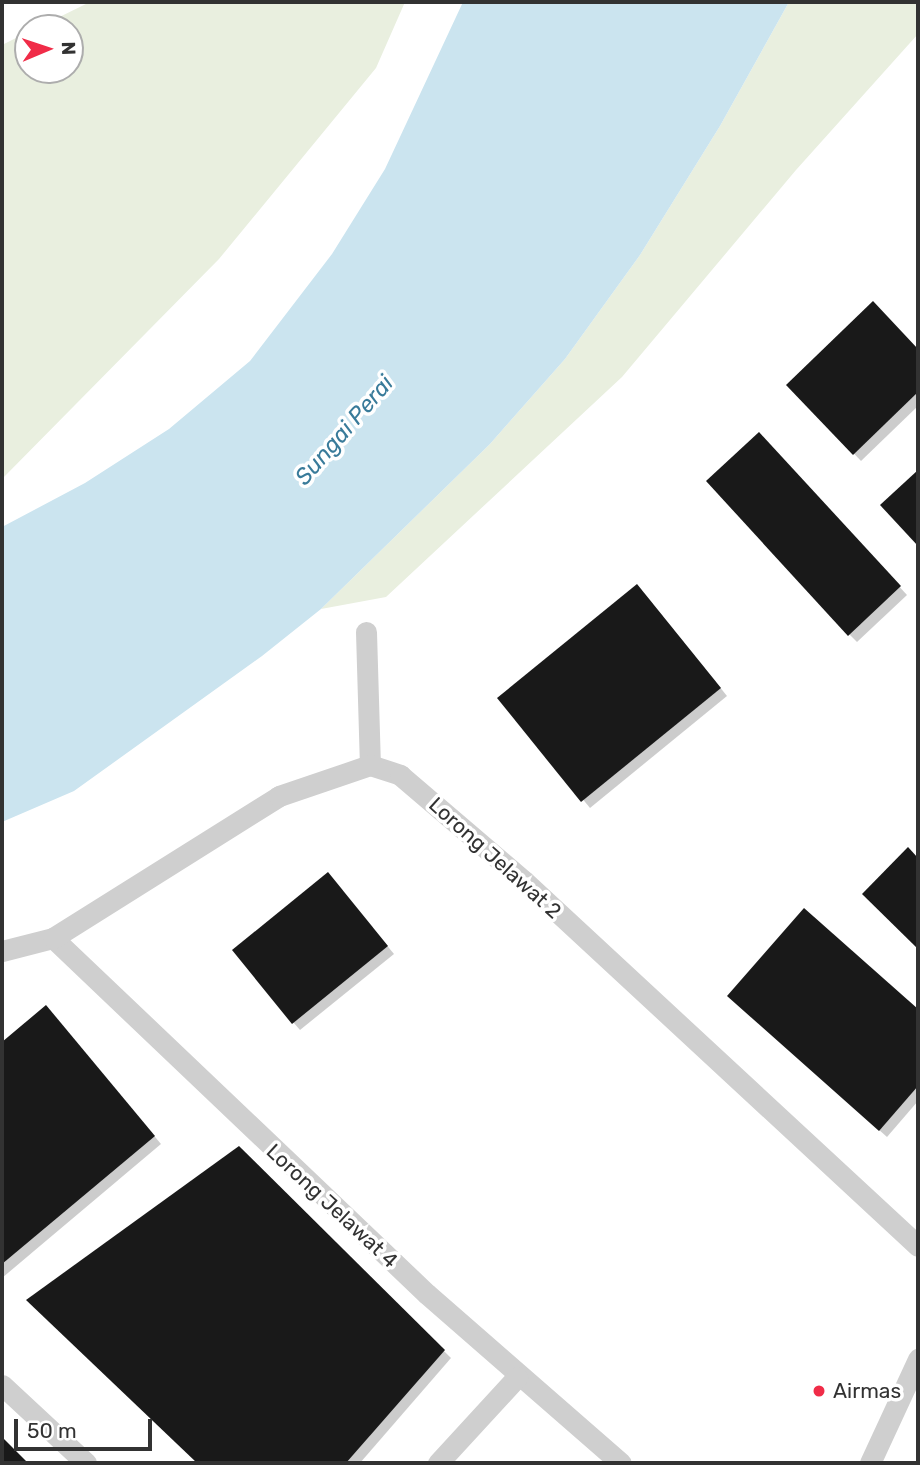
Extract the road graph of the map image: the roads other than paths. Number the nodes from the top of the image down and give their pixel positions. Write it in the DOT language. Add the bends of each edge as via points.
graph roads {
  1 [pos="366,632"];
  2 [pos="370,765"];
  3 [pos="52,938"];
  4 [pos="2,951"];
  5 [pos="918,1246"];
  6 [pos="918,1359"];
  7 [pos="517,1377"];
  8 [pos="2,1385"];
  9 [pos="86,1463"];
  10 [pos="439,1463"];
  11 [pos="621,1463"];
  12 [pos="870,1463"];
  1 -- 2 [label="street"];
  2 -- 3 [label="street" via="279,796"];
  2 -- 5 [label="street, Lorong Jelawat 2" via="400,775 524,881"];
  3 -- 4 [label="street"];
  3 -- 7 [label="street, Lorong Jelawat 4"];
  6 -- 12 [label="street"];
  7 -- 10 [label="street"];
  7 -- 11 [label="street, Lorong Jelawat 4"];
  8 -- 9 [label="street"];
}
